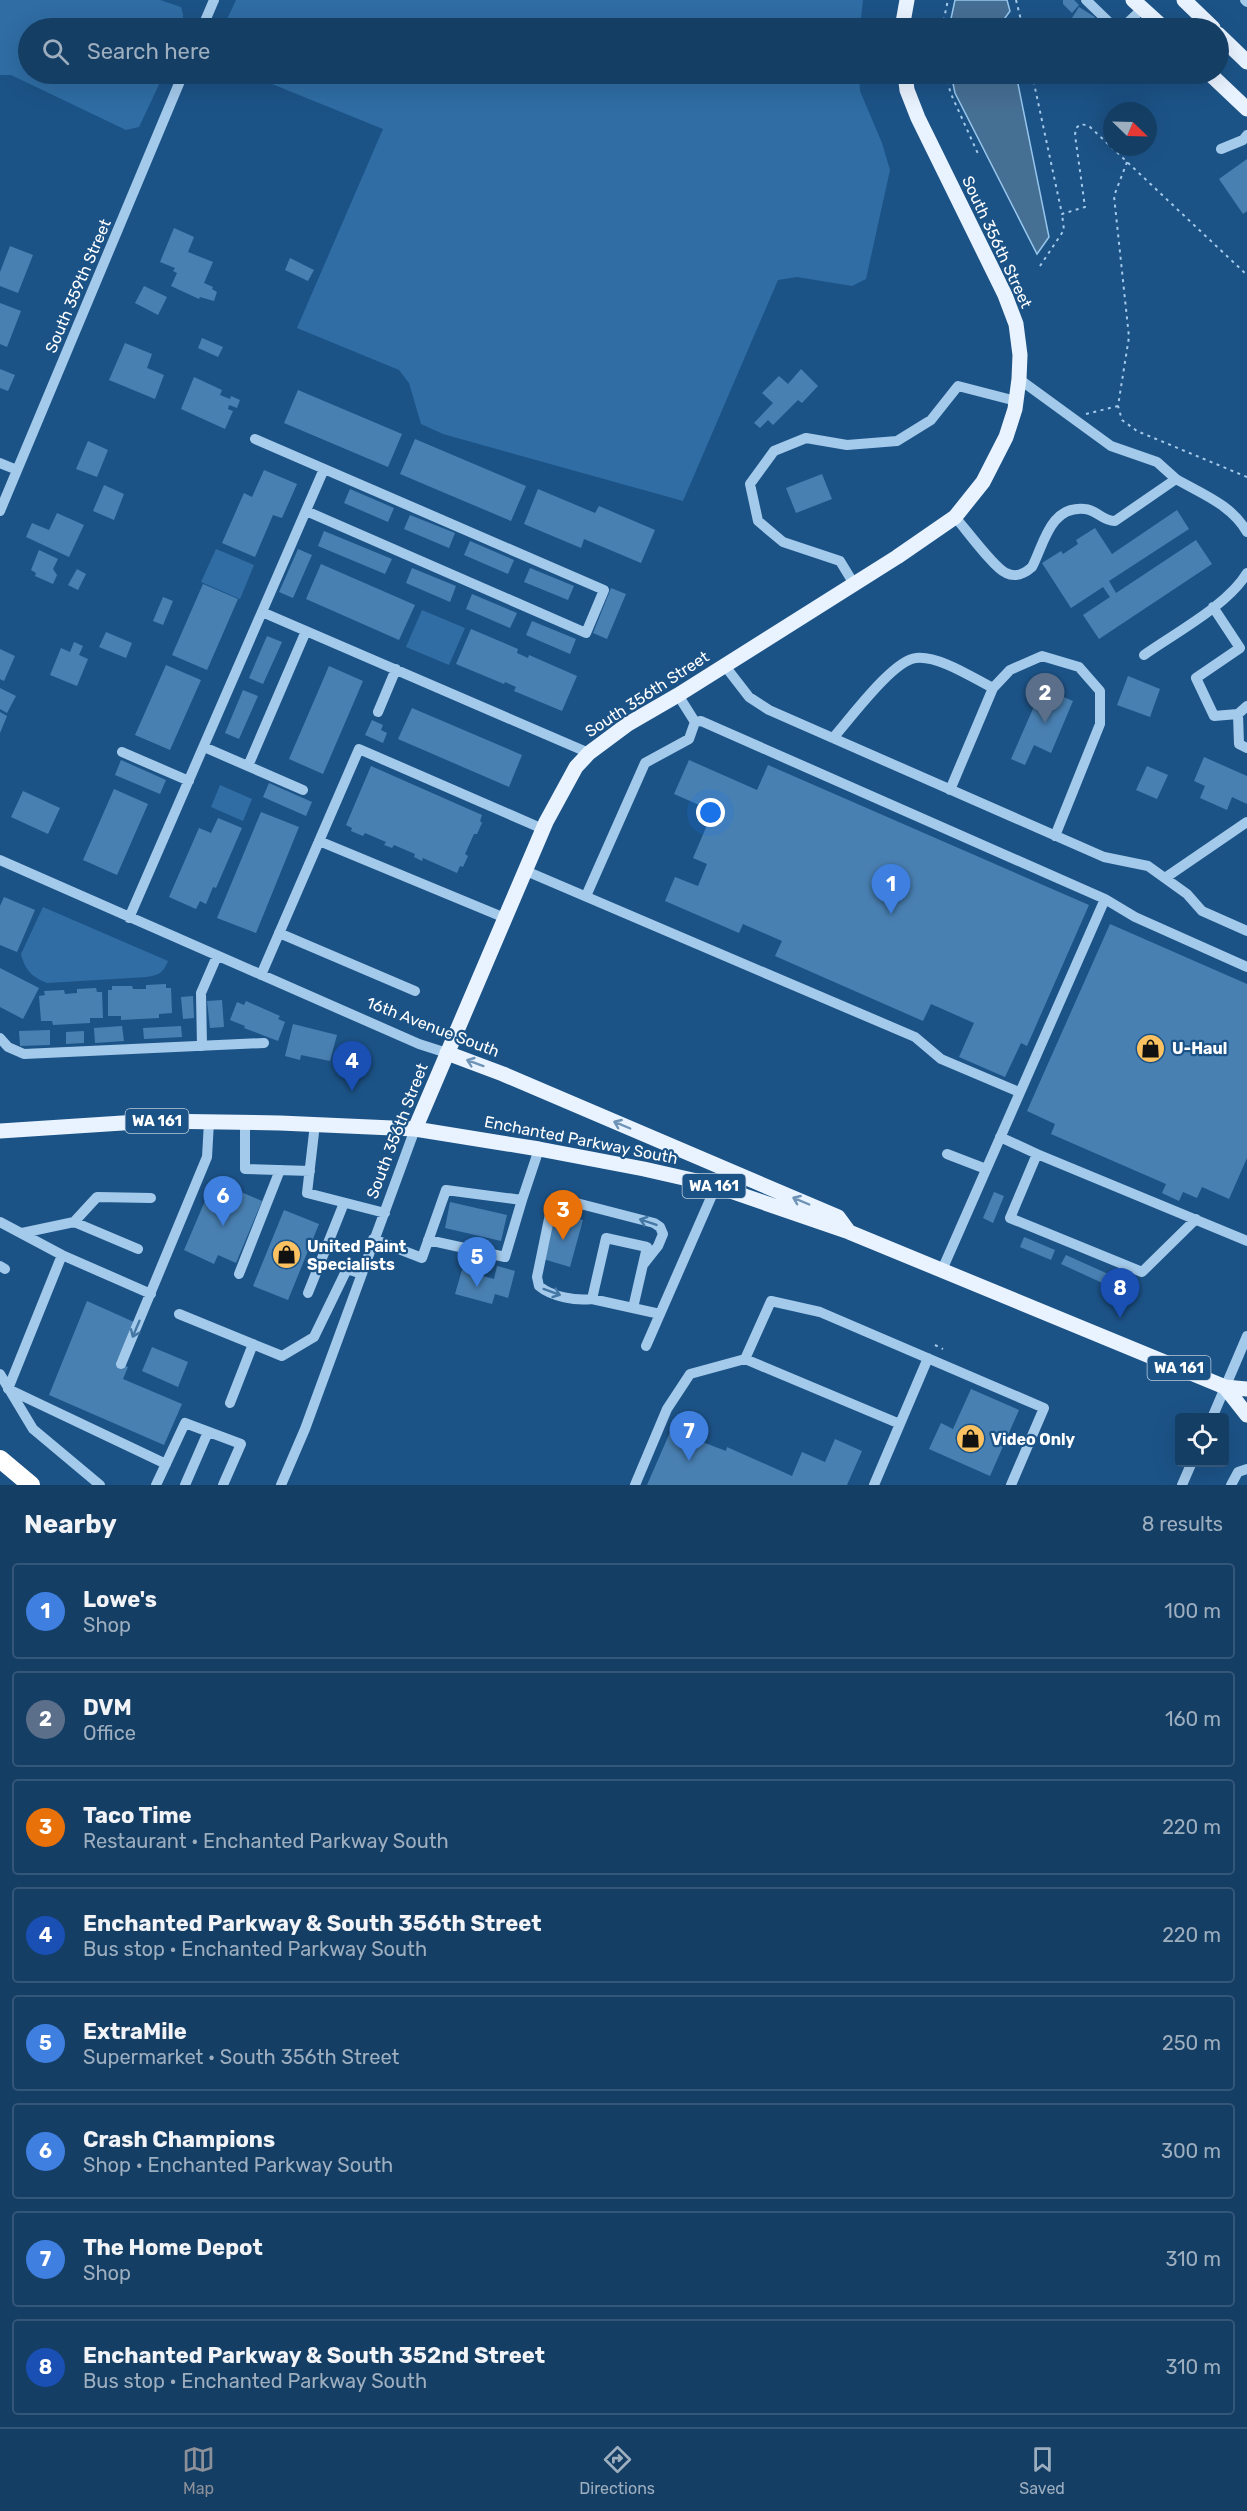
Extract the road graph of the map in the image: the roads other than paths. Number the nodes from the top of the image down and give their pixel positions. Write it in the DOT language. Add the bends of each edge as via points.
graph roads {
  1 [pos="214,0"];
  2 [pos="907,0"];
  3 [pos="1086,0"];
  4 [pos="1184,0"];
  5 [pos="1138,4"];
  6 [pos="206,18"];
  7 [pos="904,18"];
  8 [pos="1105,18"];
  9 [pos="1129,18"];
  10 [pos="1153,18"];
  11 [pos="1203,18"];
  12 [pos="1229,45"];
  13 [pos="1247,62"];
  14 [pos="179,84"];
  15 [pos="906,84"];
  16 [pos="1221,84"];
  17 [pos="1247,109"];
  18 [pos="1247,135"];
  19 [pos="1221,149"];
  20 [pos="1019,379"];
  21 [pos="1016,401"];
  22 [pos="255,439"];
  23 [pos="0,463"];
  24 [pos="324,469"];
  25 [pos="18,470"];
  26 [pos="1176,479"];
  27 [pos="0,511"];
  28 [pos="306,511"];
  29 [pos="955,517"];
  30 [pos="1247,532"];
  31 [pos="1247,573"];
  32 [pos="854,584"];
  33 [pos="1213,607"];
  34 [pos="262,612"];
  35 [pos="306,631"];
  36 [pos="1144,655"];
  37 [pos="725,666"];
  38 [pos="396,669"];
  39 [pos="993,688"];
  40 [pos="678,695"];
  41 [pos="1247,706"];
  42 [pos="378,712"];
  43 [pos="1238,714"];
  44 [pos="696,722"];
  45 [pos="833,738"];
  46 [pos="204,747"];
  47 [pos="1247,747"];
  48 [pos="122,752"];
  49 [pos="589,753"];
  50 [pos="248,766"];
  51 [pos="189,781"];
  52 [pos="303,790"];
  53 [pos="950,790"];
  54 [pos="1247,822"];
  55 [pos="543,829"];
  56 [pos="1054,836"];
  57 [pos="319,841"];
  58 [pos="0,860"];
  59 [pos="526,871"];
  60 [pos="1165,878"];
  61 [pos="586,896"];
  62 [pos="1105,899"];
  63 [pos="129,918"];
  64 [pos="505,918"];
  65 [pos="1247,931"];
  66 [pos="279,933"];
  67 [pos="217,956"];
  68 [pos="1247,967"];
  69 [pos="261,975"];
  70 [pos="415,991"];
  71 [pos="0,1038"];
  72 [pos="264,1043"];
  73 [pos="202,1046"];
  74 [pos="447,1053"];
  75 [pos="1019,1092"];
  76 [pos="209,1122"];
  77 [pos="245,1122"];
  78 [pos="315,1124"];
  79 [pos="416,1129"];
  80 [pos="0,1131"];
  81 [pos="999,1137"];
  82 [pos="539,1149"];
  83 [pos="947,1154"];
  84 [pos="1037,1154"];
  85 [pos="986,1169"];
  86 [pos="280,1170"];
  87 [pos="310,1171"];
  88 [pos="716,1186"];
  89 [pos="151,1198"];
  90 [pos="522,1200"];
  91 [pos="344,1203"];
  92 [pos="384,1213"];
  93 [pos="1196,1220"];
  94 [pos="0,1222"];
  95 [pos="74,1222"];
  96 [pos="849,1232"];
  97 [pos="21,1233"];
  98 [pos="1246,1237"];
  99 [pos="374,1239"];
  100 [pos="428,1240"];
  101 [pos="138,1249"];
  102 [pos="62,1255"];
  103 [pos="643,1265"];
  104 [pos="942,1270"];
  105 [pos="239,1274"];
  106 [pos="362,1274"];
  107 [pos="308,1293"];
  108 [pos="151,1294"];
  109 [pos="592,1299"];
  110 [pos="633,1308"];
  111 [pos="180,1314"];
  112 [pos="660,1314"];
  113 [pos="1247,1336"];
  114 [pos="253,1344"];
  115 [pos="646,1346"];
  116 [pos="928,1358"];
  117 [pos="745,1359"];
  118 [pos="121,1364"];
  119 [pos="0,1374"];
  120 [pos="1225,1387"];
  121 [pos="8,1389"];
  122 [pos="1247,1389"];
  123 [pos="230,1402"];
  124 [pos="1214,1413"];
  125 [pos="1247,1415"];
  126 [pos="900,1424"];
  127 [pos="208,1432"];
  128 [pos="0,1459"];
  129 [pos="166,1464"];
  130 [pos="1190,1467"];
  131 [pos="1247,1469"];
  132 [pos="31,1485"];
  133 [pos="100,1485"];
  134 [pos="156,1485"];
  135 [pos="185,1485"];
  136 [pos="223,1485"];
  137 [pos="281,1485"];
  138 [pos="635,1485"];
  139 [pos="874,1485"];
  140 [pos="1011,1485"];
  141 [pos="1182,1485"];
  142 [pos="1231,1485"];
  1 -- 6 [label="street"];
  2 -- 7 [label="main road"];
  3 -- 8 [label="street"];
  4 -- 11 [label="main road"];
  5 -- 9 [label="street"];
  5 -- 10 [label="main road"];
  12 -- 13 [label="main road"];
  14 -- 25 [label="street, South 359th Street"];
  15 -- 20 [label="main road, South 356th Street" via="918,118 1005,295 1016,324"];
  16 -- 17 [label="main road"];
  18 -- 19 [label="street"];
  20 -- 21 [label="main road, South 356th Street"];
  20 -- 26 [label="street" via="1111,446 1157,462"];
  21 -- 29 [label="main road, South 356th Street" via="996,460"];
  21 -- 32 [label="street" via="958,386 931,420 897,441 847,445 806,438 774,451 750,484 758,521 783,542 840,561"];
  22 -- 24 [label="street"];
  23 -- 25 [label="street"];
  24 -- 28 [label="street"];
  24 -- 28 [label="street" via="604,590 586,633"];
  25 -- 27 [label="street, South 359th Street"];
  26 -- 29 [label="street" via="1114,521 1084,508 1060,515 1051,524 1032,567 1020,575 1000,569"];
  26 -- 30 [label="street" via="1226,507 1240,519"];
  28 -- 34 [label="street"];
  29 -- 32 [label="main road, South 356th Street"];
  31 -- 33 [label="street" via="1239,587"];
  32 -- 37 [label="main road, South 356th Street"];
  33 -- 36 [label="street"];
  33 -- 43 [label="street" via="1240,648 1196,678 1214,716"];
  34 -- 35 [label="street"];
  34 -- 46 [label="street"];
  35 -- 38 [label="street"];
  35 -- 50 [label="street"];
  37 -- 40 [label="main road, South 356th Street"];
  37 -- 45 [label="street" via="749,698"];
  38 -- 42 [label="street"];
  38 -- 49 [label="street"];
  39 -- 45 [label="street" via="939,662 915,658 894,668"];
  39 -- 53 [label="street"];
  39 -- 56 [label="street" via="1010,670 1042,656 1079,667 1100,691 1100,724"];
  40 -- 44 [label="street"];
  40 -- 49 [label="main road, South 356th Street" via="628,724"];
  41 -- 43 [label="street"];
  43 -- 47 [label="street" via="1239,744"];
  44 -- 61 [label="street" via="688,739 645,763"];
  44 -- 62 [label="street"];
  45 -- 53 [label="street"];
  46 -- 50 [label="street"];
  46 -- 51 [label="street"];
  48 -- 51 [label="street"];
  49 -- 55 [label="main road, South 356th Street" via="566,783"];
  50 -- 52 [label="street"];
  51 -- 63 [label="street"];
  53 -- 56 [label="street"];
  54 -- 60 [label="street"];
  55 -- 57 [label="street" via="359,749"];
  55 -- 59 [label="main road, South 356th Street"];
  56 -- 60 [label="street" via="1104,857 1148,866"];
  57 -- 64 [label="street"];
  57 -- 66 [label="street"];
  58 -- 63 [label="street, 16th Avenue South"];
  59 -- 61 [label="street"];
  59 -- 64 [label="main road, South 356th Street"];
  60 -- 65 [label="street" via="1202,911"];
  61 -- 75 [label="street" via="915,1037 942,1059"];
  62 -- 68 [label="street" via="1135,917"];
  62 -- 75 [label="street"];
  63 -- 67 [label="street, 16th Avenue South"];
  64 -- 74 [label="main road, South 356th Street"];
  66 -- 69 [label="street"];
  66 -- 70 [label="street"];
  67 -- 69 [label="street, 16th Avenue South"];
  67 -- 73 [label="street" via="201,993"];
  69 -- 74 [label="street, 16th Avenue South"];
  71 -- 73 [label="street" via="24,1054"];
  72 -- 73 [label="street"];
  74 -- 79 [label="main road, South 356th Street"];
  96 -- 74 [label="main road, 16th Avenue South, one-way" via="838,1217"];
  75 -- 81 [label="street"];
  76 -- 77 [label="main road, Enchanted Parkway South / WA 161"];
  76 -- 80 [label="main road, Enchanted Parkway South / WA 161" via="153,1121"];
  76 -- 108 [label="street" via="207,1157"];
  77 -- 78 [label="main road, Enchanted Parkway South / WA 161"];
  77 -- 86 [label="street" via="245,1169"];
  78 -- 79 [label="main road, Enchanted Parkway South / WA 161"];
  78 -- 87 [label="street"];
  79 -- 82 [label="main road, Enchanted Parkway South / WA 161"];
  79 -- 92 [label="street, South 356th Street"];
  81 -- 84 [label="street"];
  81 -- 85 [label="street"];
  82 -- 88 [label="main road, Enchanted Parkway South / WA 161"];
  82 -- 90 [label="street"];
  83 -- 85 [label="street"];
  84 -- 93 [label="street"];
  84 -- 93 [label="street" via="1010,1218 1142,1272"];
  85 -- 104 [label="street"];
  86 -- 87 [label="street"];
  86 -- 105 [label="street"];
  87 -- 91 [label="street" via="307,1193"];
  88 -- 96 [label="main road, Enchanted Parkway South / WA 161"];
  88 -- 112 [label="street"];
  89 -- 95 [label="street" via="97,1197"];
  90 -- 100 [label="street" via="446,1190"];
  90 -- 100 [label="street" via="505,1257"];
  91 -- 92 [label="street"];
  91 -- 107 [label="street"];
  92 -- 99 [label="street, South 356th Street"];
  93 -- 98 [label="street"];
  94 -- 97 [label="street"];
  95 -- 97 [label="street"];
  95 -- 101 [label="street"];
  96 -- 104 [label="main road, Enchanted Parkway South / WA 161"];
  97 -- 102 [label="street"];
  99 -- 100 [label="street" via="422,1258"];
  99 -- 106 [label="street, South 356th Street"];
  102 -- 108 [label="street"];
  102 -- 121 [label="street"];
  103 -- 109 [label="street" via="647,1247 606,1238"];
  103 -- 109 [label="street, one-way" via="658,1246 663,1234 660,1227 565,1200 556,1205 550,1214 537,1277 539,1286 554,1294"];
  103 -- 110 [label="street"];
  104 -- 120 [label="main road, Enchanted Parkway South / WA 161"];
  106 -- 114 [label="street" via="347,1269 315,1337 282,1356"];
  106 -- 137 [label="street, South 356th Street"];
  108 -- 118 [label="street, one-way"];
  109 -- 110 [label="street"];
  110 -- 112 [label="street"];
  111 -- 114 [label="street"];
  112 -- 115 [label="street"];
  113 -- 120 [label="street"];
  114 -- 123 [label="street"];
  116 -- 117 [label="street" via="820,1312 771,1301"];
  116 -- 126 [label="street"];
  116 -- 140 [label="street" via="1044,1408"];
  117 -- 126 [label="street"];
  117 -- 138 [label="street" via="690,1374 667,1409"];
  119 -- 121 [label="street"];
  120 -- 122 [label="main road, Enchanted Parkway South / WA 161"];
  120 -- 124 [label="street"];
  120 -- 125 [label="main road, Enchanted Parkway South / WA 161"];
  121 -- 129 [label="street"];
  121 -- 133 [label="street" via="33,1430"];
  126 -- 139 [label="street"];
  127 -- 129 [label="street" via="184,1423"];
  127 -- 135 [label="street"];
  127 -- 136 [label="street" via="241,1444"];
  128 -- 132 [label="highway"];
  129 -- 134 [label="street"];
  130 -- 141 [label="street"];
  131 -- 142 [label="street" via="1238,1472"];
}
